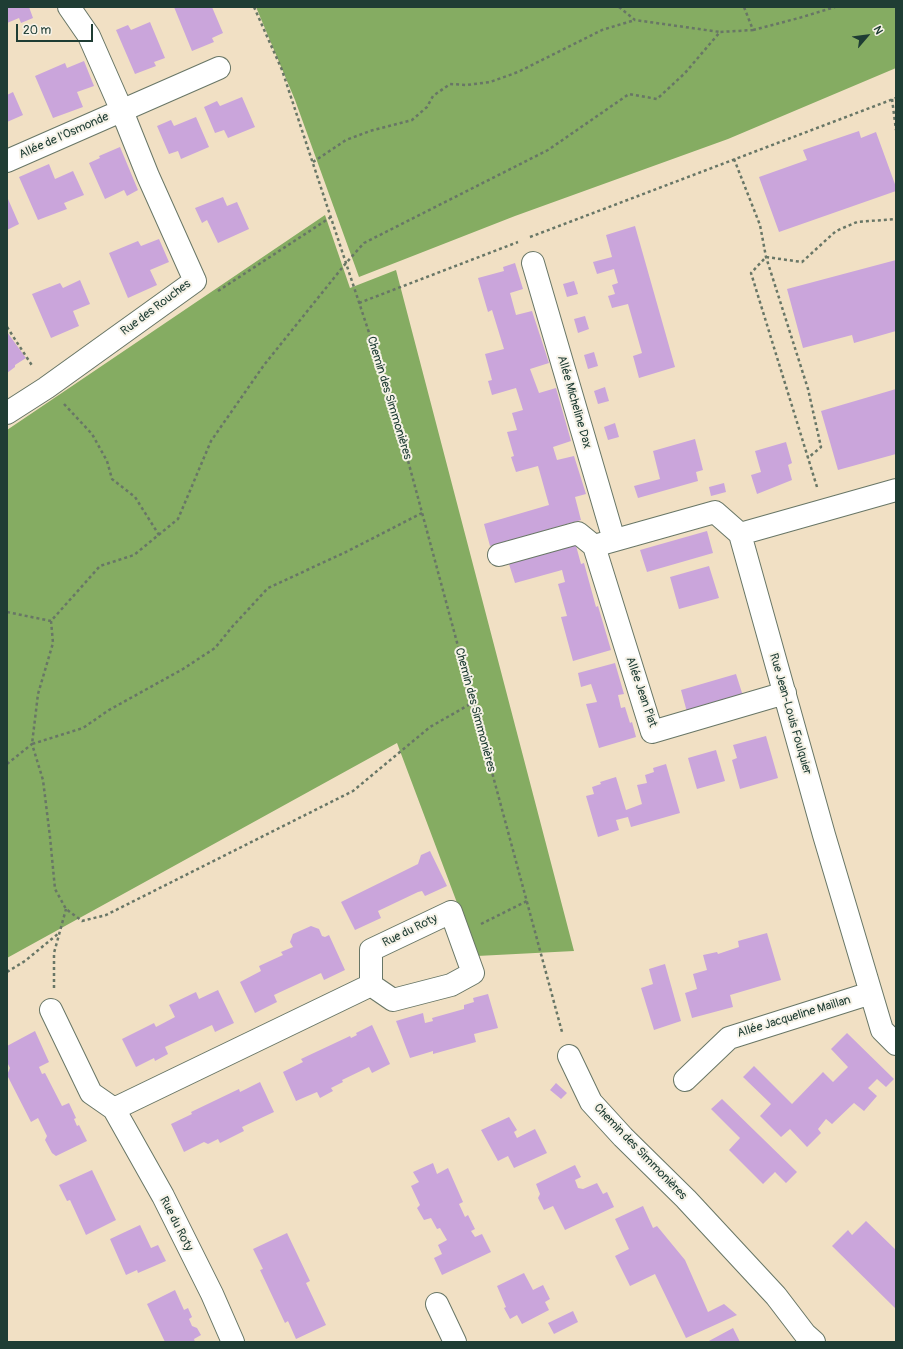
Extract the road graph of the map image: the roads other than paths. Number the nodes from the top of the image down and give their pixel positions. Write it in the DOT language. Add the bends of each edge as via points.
graph roads {
  1 [pos="69,7"];
  2 [pos="219,68"];
  3 [pos="122,111"];
  4 [pos="7,161"];
  5 [pos="533,264"];
  6 [pos="7,413"];
  7 [pos="896,490"];
  8 [pos="740,534"];
  9 [pos="604,543"];
  10 [pos="499,556"];
  11 [pos="784,693"];
  12 [pos="371,985"];
  13 [pos="872,993"];
  14 [pos="51,1010"];
  15 [pos="896,1044"];
  16 [pos="568,1056"];
  17 [pos="685,1080"];
  18 [pos="114,1109"];
  19 [pos="437,1304"];
  20 [pos="233,1342"];
  21 [pos="455,1342"];
  22 [pos="814,1342"];
  1 -- 3 [label="street, Rue des Rouches" via="89,36"];
  2 -- 3 [label="street"];
  3 -- 4 [label="street, Allée de l'Osmonde"];
  3 -- 6 [label="street, Rue des Rouches" via="195,281"];
  5 -- 9 [label="street, Allée Micheline Dax"];
  7 -- 8 [label="street"];
  8 -- 9 [label="street" via="715,512"];
  8 -- 11 [label="street, Rue Jean-Louis Foulquier"];
  9 -- 10 [label="street" via="578,533"];
  9 -- 11 [label="street, Allée Jean Piat" via="652,732"];
  11 -- 13 [label="street, Rue Jean-Louis Foulquier"];
  12 -- 12 [label="street, Rue du Roty" via="393,1000 451,985 473,973 451,912 371,950"];
  12 -- 18 [label="street"];
  13 -- 15 [label="street, Rue Jean-Louis Foulquier" via="882,1030"];
  13 -- 17 [label="street, Allée Jacqueline Maillan" via="728,1038"];
  14 -- 18 [label="street, Rue du Roty" via="91,1092"];
  16 -- 22 [label="street, Chemin des Simmonières" via="591,1102 686,1199 776,1296"];
  18 -- 20 [label="street, Rue du Roty" via="163,1196"];
  19 -- 21 [label="street"];
}
